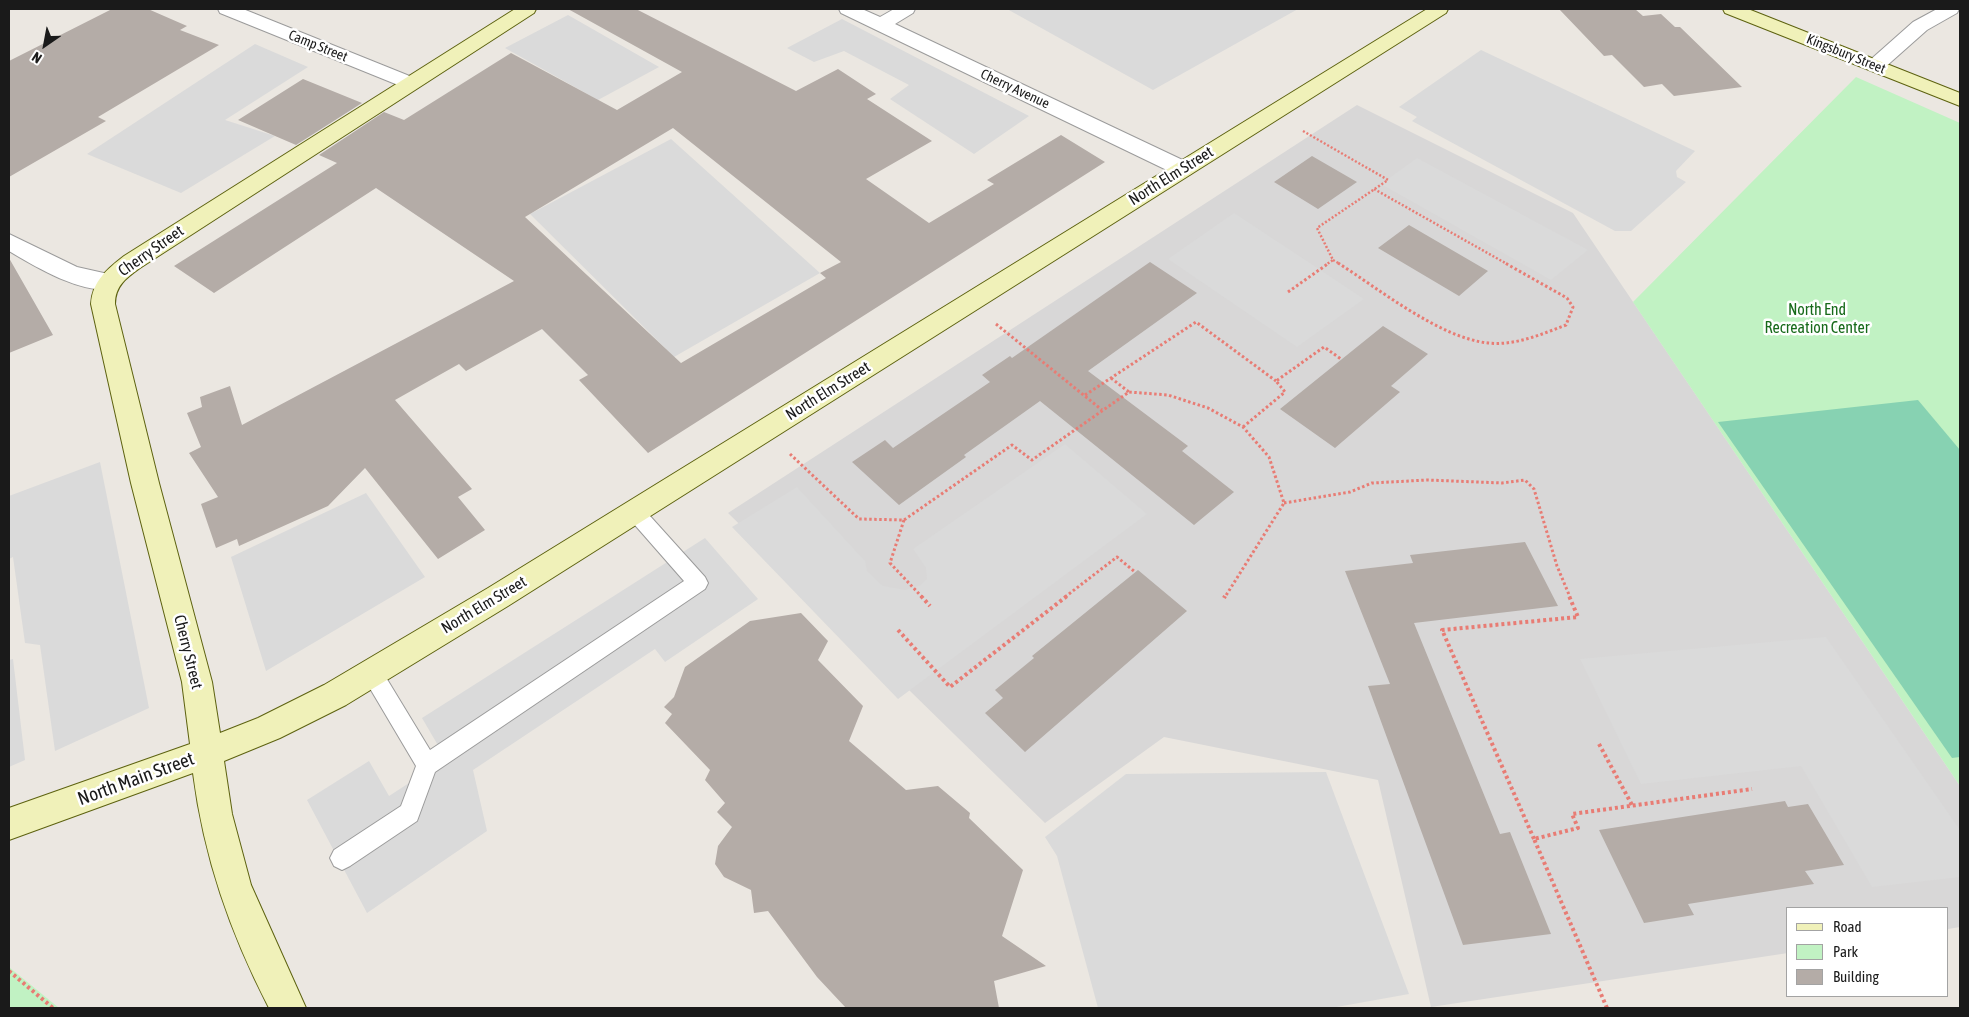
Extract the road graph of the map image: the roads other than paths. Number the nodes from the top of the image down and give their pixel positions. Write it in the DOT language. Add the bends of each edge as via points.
graph roads {
  1 [pos="227,9"];
  2 [pos="527,9"];
  3 [pos="848,9"];
  4 [pos="906,9"];
  5 [pos="1439,9"];
  6 [pos="1732,9"];
  7 [pos="1950,9"];
  8 [pos="882,25"];
  9 [pos="1876,65"];
  10 [pos="410,83"];
  11 [pos="1960,100"];
  12 [pos="1183,169"];
  13 [pos="9,241"];
  14 [pos="109,282"];
  15 [pos="634,511"];
  16 [pos="372,673"];
  17 [pos="206,753"];
  18 [pos="427,766"];
  19 [pos="9,824"];
  20 [pos="342,858"];
  21 [pos="288,1008"];
  1 -- 10 [label="street, Camp Street"];
  2 -- 10 [label="main road, Cherry Street"];
  3 -- 8 [label="street, Cherry Avenue"];
  4 -- 8 [label="street"];
  5 -- 12 [label="main road, North Elm Street"];
  6 -- 9 [label="main road, Kingsbury Street"];
  7 -- 9 [label="street" via="1920,26"];
  8 -- 12 [label="street, Cherry Avenue"];
  9 -- 11 [label="main road, Kingsbury Street"];
  10 -- 14 [label="main road, Cherry Street" via="139,257"];
  12 -- 15 [label="main road, North Elm Street"];
  13 -- 14 [label="street" via="62,272"];
  14 -- 17 [label="main road, Cherry Street" via="102,294 103,304 144,484 197,682"];
  15 -- 16 [label="main road, North Elm Street"];
  15 -- 18 [label="lane" via="698,583"];
  16 -- 17 [label="main road, North Elm Street" via="303,712"];
  16 -- 18 [label="lane"];
  17 -- 19 [label="main road, North Main Street"];
  17 -- 21 [label="main road, North Main Street" via="215,814 234,888 272,979"];
  18 -- 20 [label="lane" via="409,812"];
}
